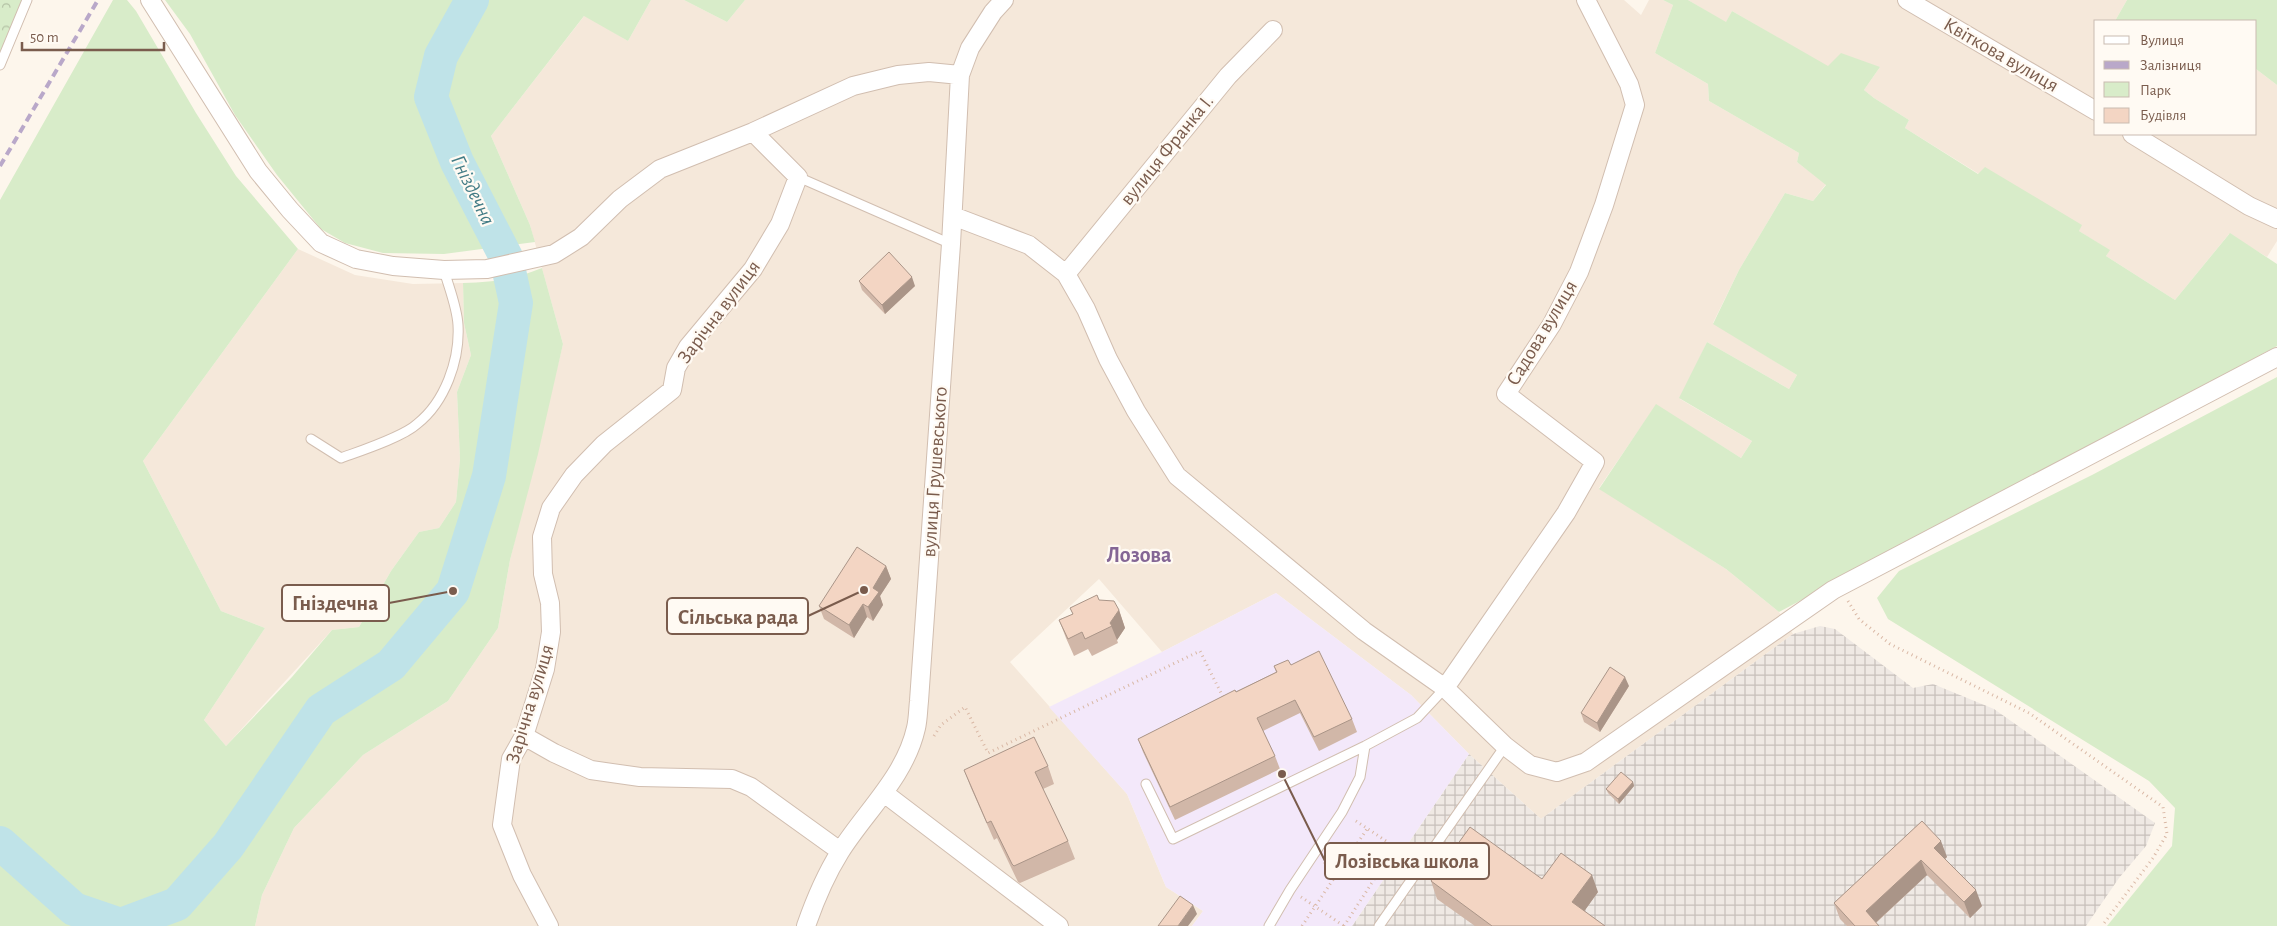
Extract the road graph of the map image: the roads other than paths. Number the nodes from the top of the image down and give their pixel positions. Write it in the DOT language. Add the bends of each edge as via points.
graph roads {
  1 [pos="26,0"];
  2 [pos="150,0"];
  3 [pos="1004,0"];
  4 [pos="1586,0"];
  5 [pos="1907,0"];
  6 [pos="1273,30"];
  7 [pos="0,65"];
  8 [pos="960,75"];
  9 [pos="2094,110"];
  10 [pos="753,132"];
  11 [pos="2134,135"];
  12 [pos="798,177"];
  13 [pos="953,216"];
  14 [pos="2277,219"];
  15 [pos="951,244"];
  16 [pos="444,270"];
  17 [pos="1066,274"];
  18 [pos="2277,357"];
  19 [pos="311,439"];
  20 [pos="1445,688"];
  21 [pos="524,736"];
  22 [pos="1365,746"];
  23 [pos="1505,746"];
  24 [pos="1146,784"];
  25 [pos="884,793"];
  26 [pos="840,851"];
  27 [pos="549,926"];
  28 [pos="806,926"];
  29 [pos="1060,926"];
  30 [pos="1269,926"];
  31 [pos="1379,926"];
  1 -- 7 [label="lane"];
  2 -- 16 [label="street" via="258,171 321,243 356,259"];
  3 -- 8 [label="street, вулиця Грушевського" via="970,48"];
  4 -- 20 [label="street, Садова вулиця" via="1629,84 1635,105 1579,272 1552,324 1506,394 1595,462 1566,513"];
  5 -- 9 [label="street, Квіткова вулиця"];
  6 -- 17 [label="street, вулиця Франка І." via="1228,76"];
  8 -- 10 [label="street" via="906,74 853,86"];
  8 -- 13 [label="street, вулиця Грушевського"];
  10 -- 12 [label="street"];
  10 -- 16 [label="street" via="660,168 620,199 580,237 554,254 487,269"];
  11 -- 14 [label="street" via="2249,206"];
  12 -- 15 [label="lane"];
  12 -- 21 [label="street, Зарічна вулиця" via="780,224 753,269 688,347 676,368 672,390 604,444 574,475 551,508 542,537 551,632 545,669"];
  13 -- 15 [label="street, вулиця Грушевського"];
  13 -- 17 [label="street" via="1028,246"];
  15 -- 25 [label="street, вулиця Грушевського" via="920,702 916,730 904,760"];
  16 -- 19 [label="lane" via="458,324 458,345 452,371 428,414 416,426 341,458"];
  17 -- 20 [label="street" via="1136,411 1177,476 1364,631"];
  18 -- 23 [label="street" via="1839,586 1586,762 1558,772 1530,765"];
  20 -- 22 [label="lane" via="1417,718"];
  20 -- 23 [label="street"];
  21 -- 26 [label="street" via="591,770 640,777 732,779 751,786"];
  21 -- 27 [label="street, Зарічна вулиця" via="511,759 502,825 522,875"];
  22 -- 24 [label="lane" via="1173,839"];
  22 -- 30 [label="lane" via="1360,777 1342,812"];
  23 -- 31 [label="lane"];
  25 -- 26 [label="street, вулиця Грушевського"];
  25 -- 29 [label="street"];
  26 -- 28 [label="street, вулиця Грушевського"];
}
